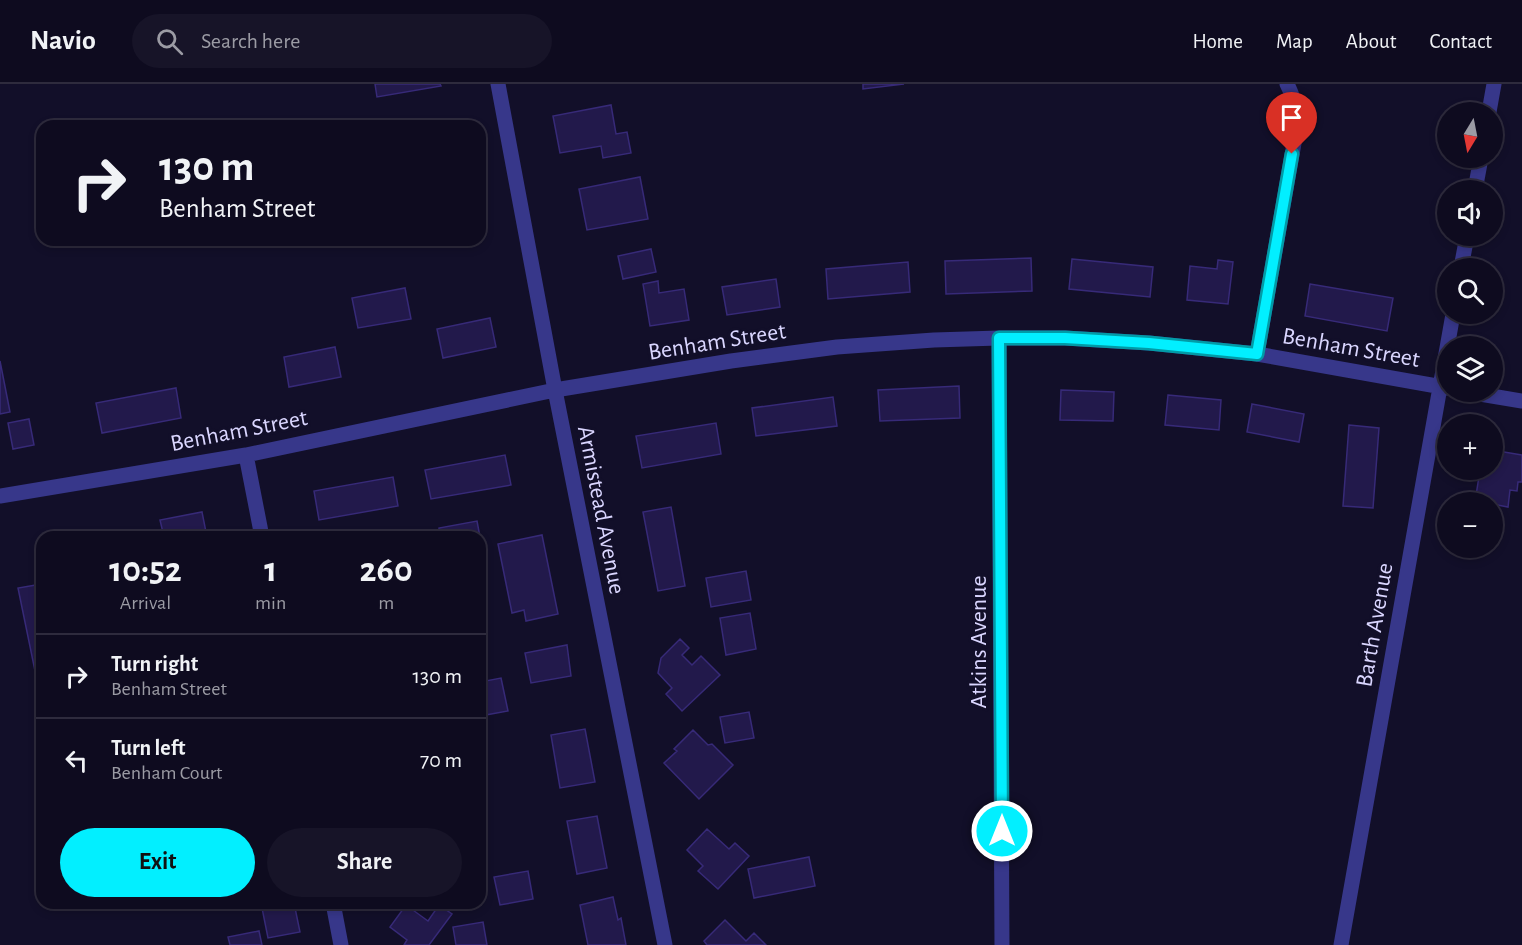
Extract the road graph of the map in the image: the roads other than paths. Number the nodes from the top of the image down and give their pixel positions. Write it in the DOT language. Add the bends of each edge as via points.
graph roads {
  1 [pos="498,84"];
  2 [pos="1287,84"];
  3 [pos="1494,84"];
  4 [pos="1491,102"];
  5 [pos="999,338"];
  6 [pos="1257,354"];
  7 [pos="1437,386"];
  8 [pos="555,390"];
  9 [pos="1503,398"];
  10 [pos="1522,401"];
  11 [pos="1441,402"];
  12 [pos="246,455"];
  13 [pos="0,496"];
  14 [pos="261,531"];
  15 [pos="334,909"];
  16 [pos="341,945"];
  17 [pos="665,945"];
  18 [pos="1002,945"];
  19 [pos="1341,945"];
  1 -- 8 [label="street, Armistead Avenue"];
  2 -- 6 [label="street" via="1297,112 1296,132"];
  3 -- 4 [label="street"];
  5 -- 6 [label="street, Benham Street" via="1149,343"];
  5 -- 8 [label="street, Benham Street" via="837,347"];
  5 -- 18 [label="street, Atkins Avenue"];
  6 -- 7 [label="street, Benham Street"];
  8 -- 12 [label="street, Benham Street"];
  8 -- 17 [label="street, Armistead Avenue"];
  9 -- 10 [label="street"];
  11 -- 19 [label="street, Barth Avenue"];
  12 -- 13 [label="street, Benham Street"];
  12 -- 14 [label="street"];
  15 -- 16 [label="street"];
}
